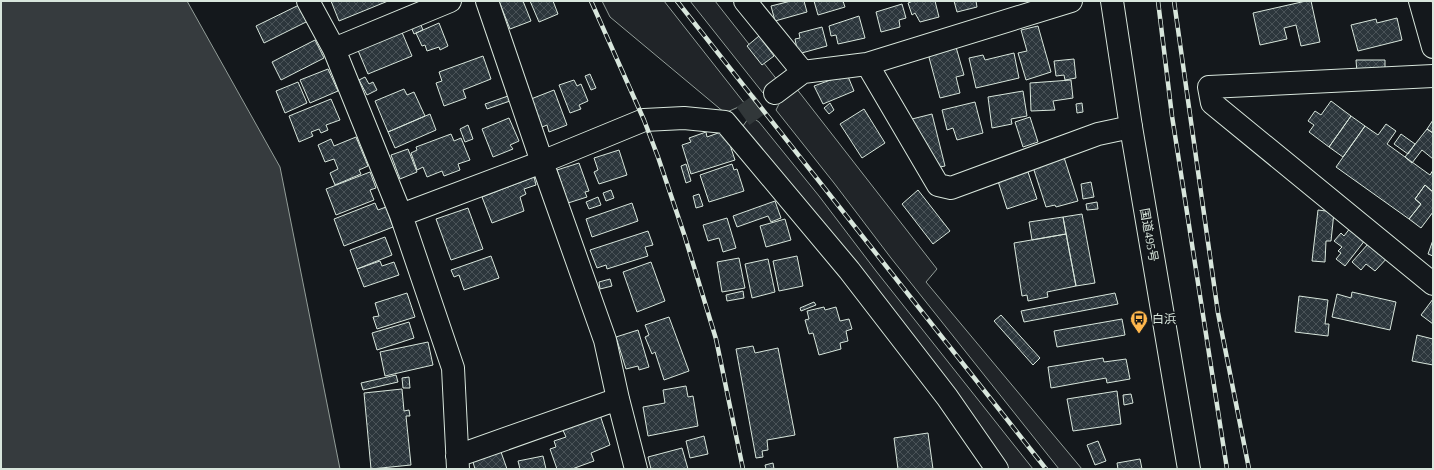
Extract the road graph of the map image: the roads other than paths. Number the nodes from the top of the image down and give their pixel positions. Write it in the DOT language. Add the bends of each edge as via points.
graph roads {
  1 [pos="308,1"];
  2 [pos="450,1"];
  3 [pos="487,1"];
  4 [pos="745,1"];
  5 [pos="1071,1"];
  6 [pos="1112,1"];
  7 [pos="1420,1"];
  8 [pos="1050,4"];
  9 [pos="1433,47"];
  10 [pos="334,49"];
  11 [pos="867,64"];
  12 [pos="803,72"];
  13 [pos="1433,76"];
  14 [pos="774,93"];
  15 [pos="1131,126"];
  16 [pos="542,162"];
  17 [pos="401,215"];
  18 [pos="1433,284"];
  19 [pos="618,399"];
  20 [pos="457,463"];
  21 [pos="636,469"];
  22 [pos="997,469"];
  23 [pos="1189,469"];
  1 -- 10 [label="main road"];
  2 -- 10 [label="main road"];
  3 -- 16 [label="main road"];
  4 -- 12 [label="main road"];
  5 -- 8 [label="main road"];
  6 -- 15 [label="main road, 国道495号"];
  7 -- 9 [label="main road"];
  8 -- 11 [label="main road"];
  10 -- 17 [label="main road"];
  11 -- 12 [label="main road"];
  11 -- 15 [label="main road" via="938,185 951,188 1098,134"];
  12 -- 14 [label="main road"];
  13 -- 18 [label="main road" via="1209,87 1212,103"];
  15 -- 23 [label="main road, 国道495号"];
  16 -- 17 [label="main road"];
  16 -- 19 [label="main road" via="605,340"];
  16 -- 22 [label="main road" via="644,120 734,119 947,397"];
  17 -- 20 [label="main road" via="453,368"];
  19 -- 20 [label="main road"];
  19 -- 21 [label="main road"];
}
